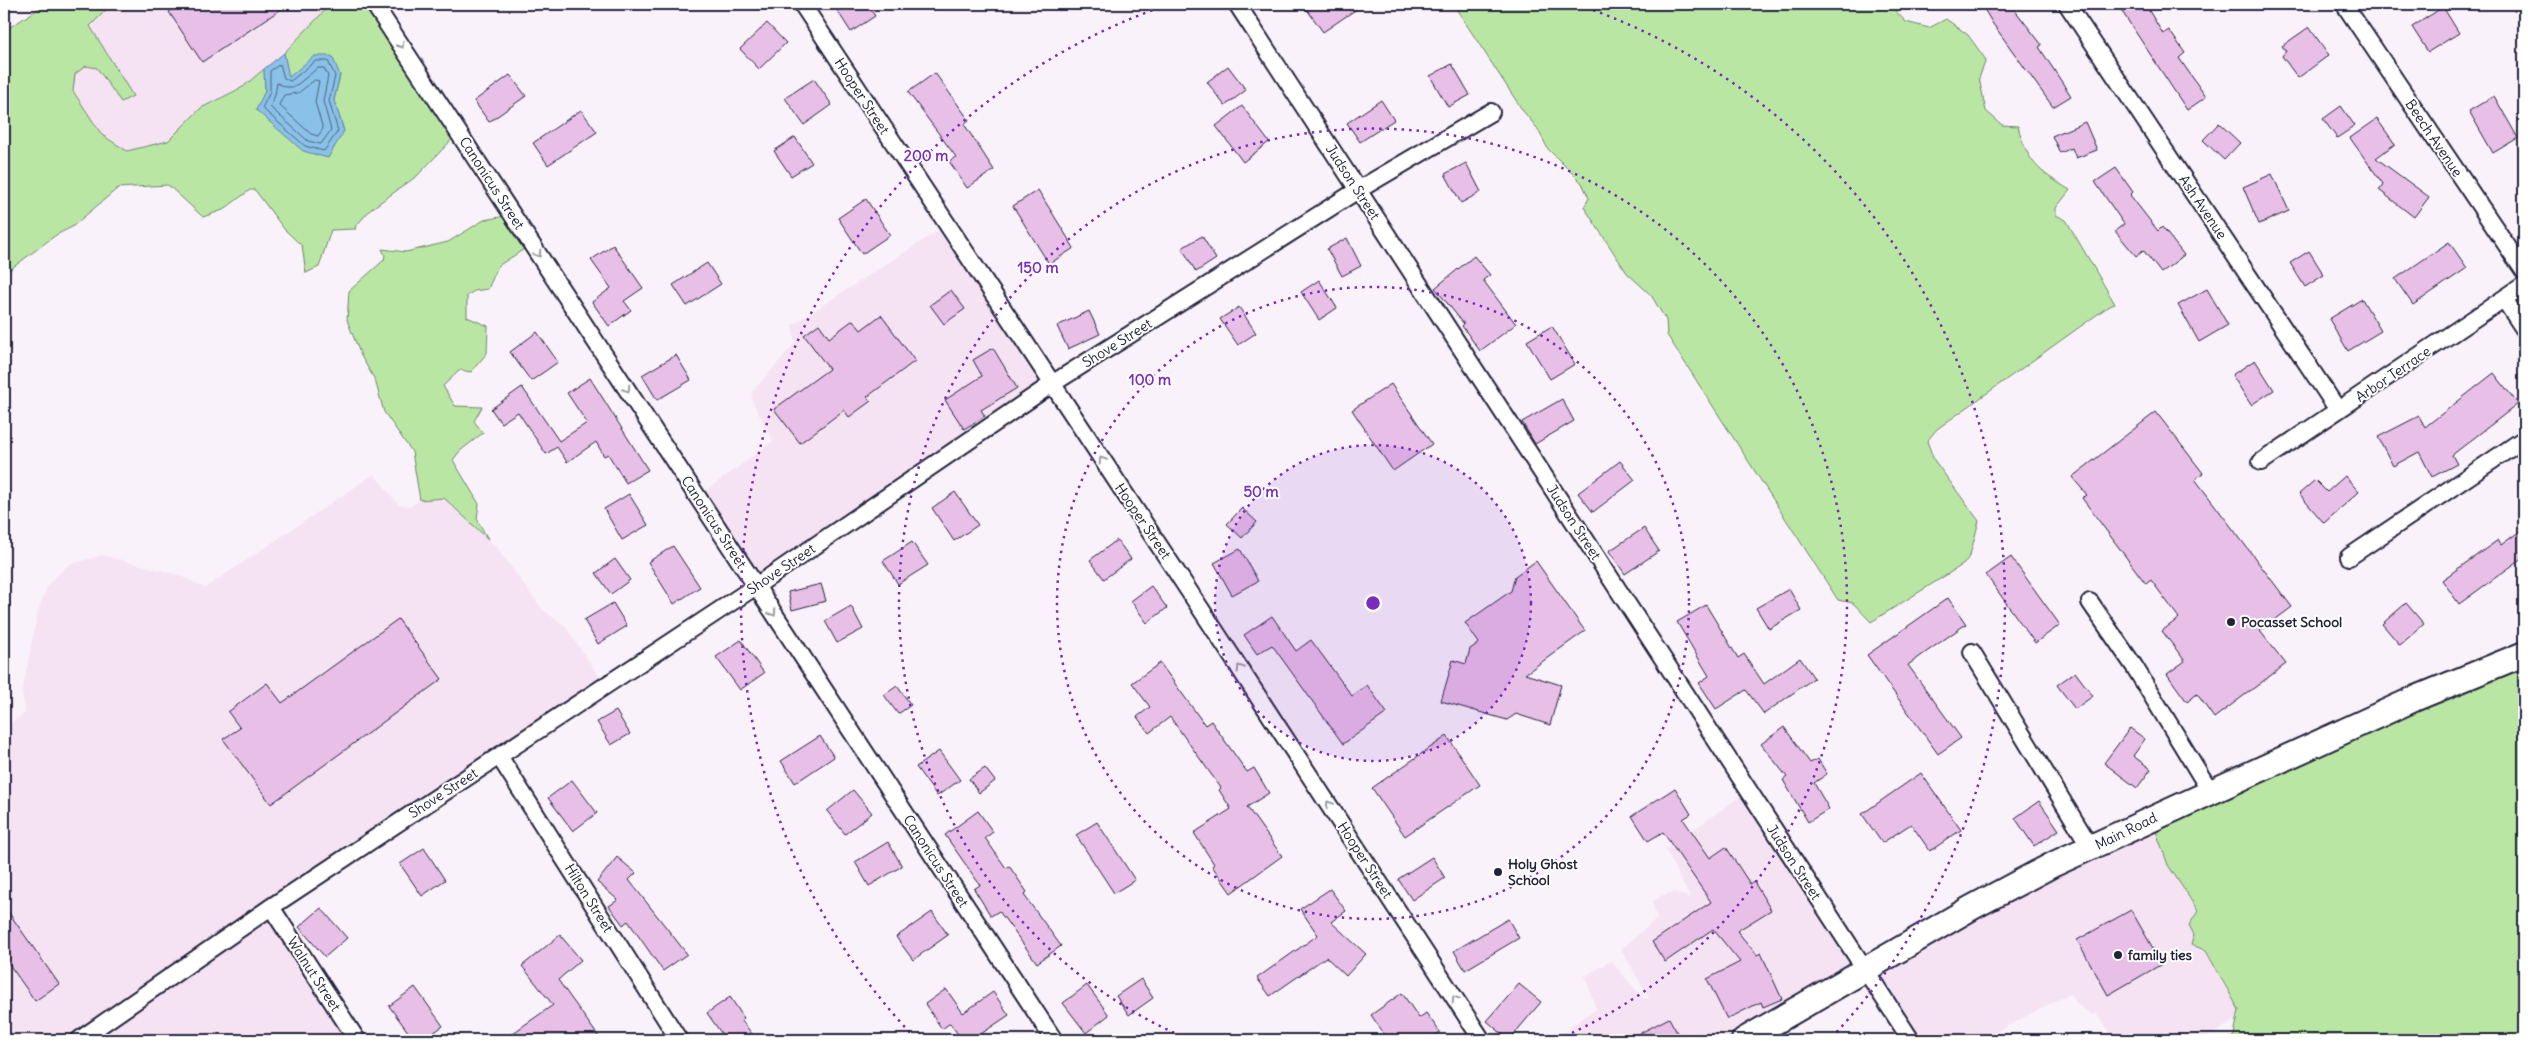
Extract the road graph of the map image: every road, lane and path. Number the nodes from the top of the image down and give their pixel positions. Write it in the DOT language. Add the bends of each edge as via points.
graph roads {
  1 [pos="374,4"];
  2 [pos="802,4"];
  3 [pos="1237,4"];
  4 [pos="2067,4"];
  5 [pos="2344,4"];
  6 [pos="1491,112"];
  7 [pos="1358,190"];
  8 [pos="2524,271"];
  9 [pos="2524,285"];
  10 [pos="2504,299"];
  11 [pos="2524,329"];
  12 [pos="1052,384"];
  13 [pos="2338,410"];
  14 [pos="2524,439"];
  15 [pos="2261,462"];
  16 [pos="2350,557"];
  17 [pos="756,586"];
  18 [pos="2090,602"];
  19 [pos="1972,652"];
  20 [pos="2524,654"];
  21 [pos="499,756"];
  22 [pos="2210,791"];
  23 [pos="2091,848"];
  24 [pos="271,907"];
  25 [pos="1864,970"];
  26 [pos="79,1040"];
  27 [pos="357,1040"];
  28 [pos="679,1040"];
  29 [pos="1054,1040"];
  30 [pos="1482,1040"];
  31 [pos="1744,1040"];
  32 [pos="1911,1040"];
  1 -- 17 [label="street, Canonicus Street, one-way"];
  2 -- 12 [label="street, Hooper Street"];
  3 -- 7 [label="street, Judson Street"];
  4 -- 13 [label="street, Ash Avenue"];
  5 -- 8 [label="street, Beech Avenue"];
  6 -- 7 [label="street, Shove Street"];
  7 -- 12 [label="street, Shove Street"];
  7 -- 25 [label="street, Judson Street"];
  9 -- 10 [label="street, Arbor Terrace"];
  10 -- 11 [label="street"];
  10 -- 13 [label="street, Arbor Terrace"];
  12 -- 17 [label="street, Shove Street"];
  30 -- 12 [label="street, Hooper Street, one-way"];
  13 -- 15 [label="street, Arbor Terrace"];
  14 -- 16 [label="street"];
  17 -- 21 [label="street, Shove Street"];
  17 -- 29 [label="street, Canonicus Street, one-way"];
  18 -- 22 [label="street" via="2134,666"];
  19 -- 23 [label="street"];
  20 -- 22 [label="main road, Main Road" via="2414,699"];
  21 -- 24 [label="street, Shove Street"];
  21 -- 28 [label="street, Hilton Street"];
  22 -- 23 [label="main road, Main Road"];
  23 -- 25 [label="main road, Main Road" via="1971,908"];
  24 -- 26 [label="street, Shove Street"];
  24 -- 27 [label="street, Walnut Street"];
  25 -- 31 [label="main road, Main Road"];
  25 -- 32 [label="street, Judson Street"];
}
